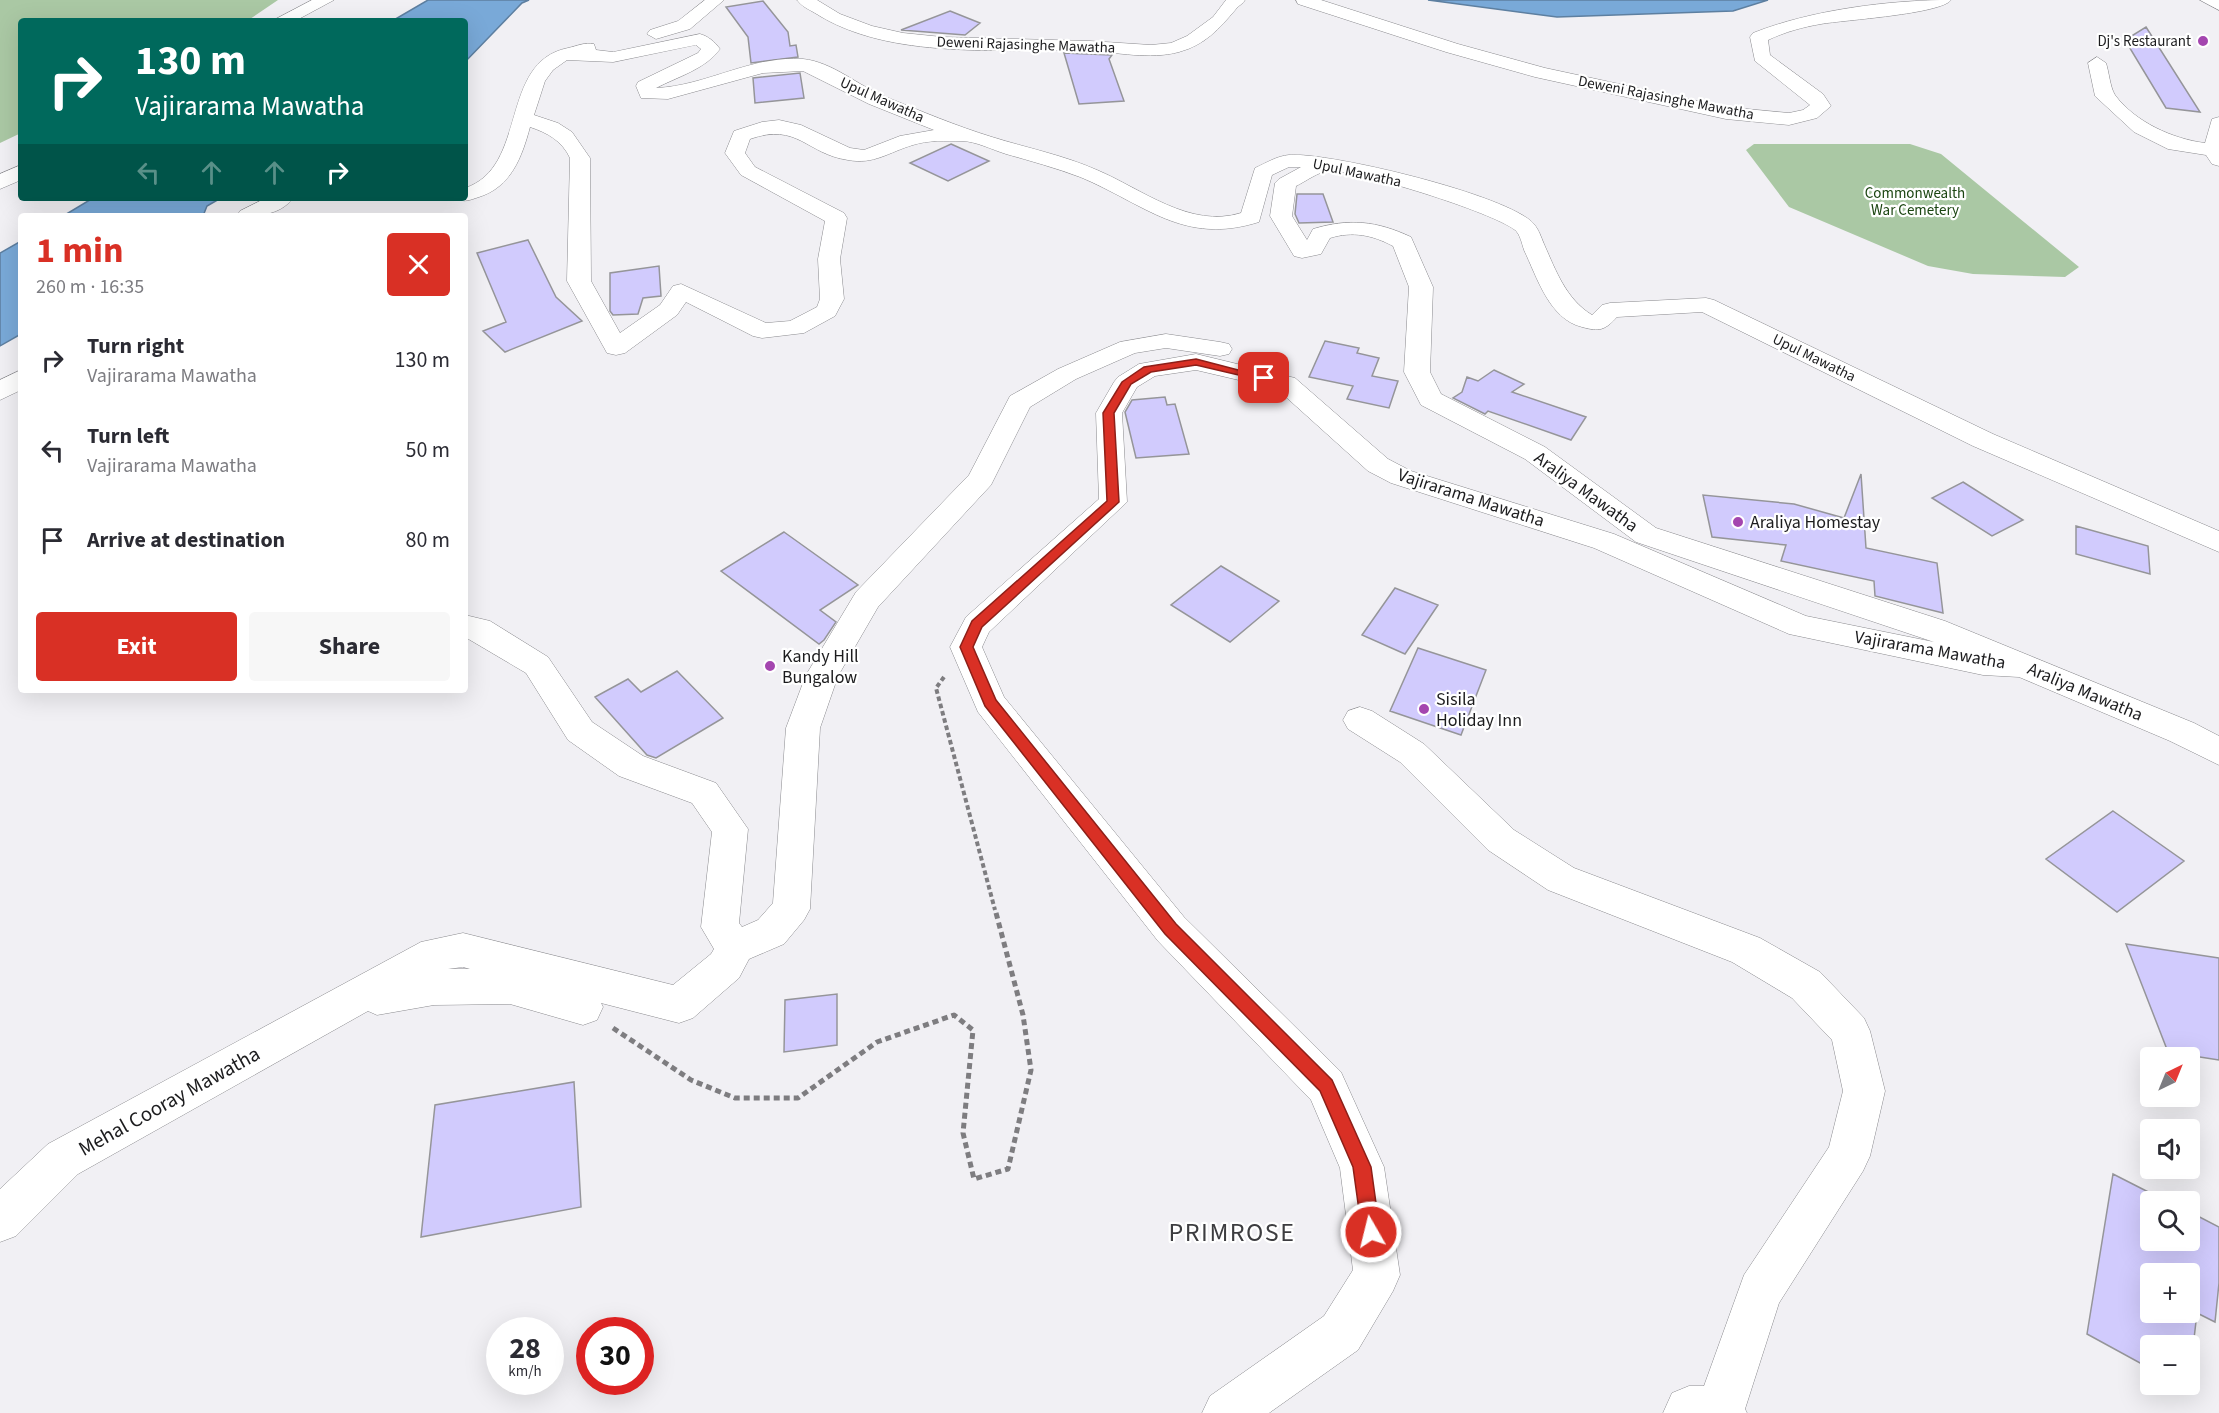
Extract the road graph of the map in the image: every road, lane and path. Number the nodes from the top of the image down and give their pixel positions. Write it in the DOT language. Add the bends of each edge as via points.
graph roads {
  1 [pos="326,0"];
  2 [pos="716,0"];
  3 [pos="805,0"];
  4 [pos="1237,0"];
  5 [pos="1304,0"];
  6 [pos="1943,0"];
  7 [pos="2208,0"];
  8 [pos="2219,5"];
  9 [pos="287,18"];
  10 [pos="567,53"];
  11 [pos="2097,63"];
  12 [pos="525,119"];
  13 [pos="2219,123"];
  14 [pos="970,137"];
  15 [pos="2216,155"];
  16 [pos="1325,163"];
  17 [pos="18,173"];
  18 [pos="0,183"];
  19 [pos="468,195"];
  20 [pos="276,201"];
  21 [pos="254,213"];
  22 [pos="18,380"];
  23 [pos="1286,383"];
  24 [pos="0,392"];
  25 [pos="2219,542"];
  26 [pos="468,627"];
  27 [pos="966,647"];
  28 [pos="2024,666"];
  29 [pos="1360,720"];
  30 [pos="2219,752"];
  31 [pos="735,947"];
  32 [pos="351,1001"];
  33 [pos="583,1007"];
  34 [pos="0,1220"];
  35 [pos="1710,1412"];
  36 [pos="1227,1413"];
  1 -- 9 [label="street"];
  2 -- 10 [label="street" via="684,25"];
  3 -- 4 [label="street, Deweni Rajasinghe Mawatha" via="869,31 924,40 1153,50 1186,44 1218,22 1230,3"];
  5 -- 6 [label="street, Deweni Rajasinghe Mawatha" via="1542,73 1726,113 1789,119 1810,114 1821,106 1816,98 1761,57 1759,37 1798,24"];
  7 -- 8 [label="street"];
  10 -- 12 [label="street" via="548,65 536,80"];
  10 -- 14 [label="street, Upul Mawatha" via="613,57 700,39 711,49 704,57 645,86 648,94 687,92 760,67 806,65 873,99"];
  11 -- 15 [label="street" via="2105,96 2141,128 2175,145"];
  12 -- 14 [label="street" via="549,126 574,143 580,158 579,281 616,348 669,310 681,291 762,331 795,328 827,311 832,299 829,260 836,218 748,171 735,153 741,135 754,129 789,125 843,153 863,156 883,152 905,140 934,135"];
  12 -- 19 [label="street" via="505,169 482,193"];
  13 -- 15 [label="street"];
  14 -- 16 [label="street, Upul Mawatha" via="1087,173 1172,214 1207,224 1238,223 1251,217 1262,172 1287,161"];
  16 -- 25 [label="street, Upul Mawatha" via="1463,198 1503,213 1525,227 1562,304 1587,323 1597,324 1610,310 1706,305 1983,440"];
  16 -- 28 [label="street, Araliya Mawatha" via="1286,183 1281,216 1302,251 1313,249 1321,234 1342,226 1378,230 1403,242 1421,287 1417,372 1430,399 1535,453 1646,535 1934,629"];
  17 -- 18 [label="street"];
  20 -- 21 [label="street"];
  22 -- 24 [label="street"];
  23 -- 27 [label="street, Vajirarama Mawatha" via="1196,362 1148,369 1127,382 1108,413 1113,502 976,624"];
  23 -- 28 [label="street, Vajirarama Mawatha" via="1378,465 1401,477 1604,541 1800,626 1983,663"];
  23 -- 31 [label="street" via="1287,372 1274,365 1227,350 1166,340 1119,352 1067,374 1019,402 981,479 867,600 822,675 803,728 791,909 771,932"];
  26 -- 31 [label="street" via="479,629 537,665 580,731 632,766 704,793 729,829 720,927"];
  27 -- 33 [label="path" via="936,688 1023,1015 1031,1070 1008,1169 974,1179 963,1133 973,1030 954,1015 877,1042 798,1098 735,1098 691,1080"];
  27 -- 36 [label="street" via="990,703 1171,929 1326,1086 1362,1167 1377,1275 1341,1333"];
  28 -- 30 [label="street, Araliya Mawatha" via="2182,732"];
  29 -- 35 [label="street" via="1412,753 1501,840 1561,879 1746,950 1806,986 1850,1031 1864,1092 1848,1156 1760,1291"];
  31 -- 32 [label="street, Mehal Cooray Mawatha" via="725,966 679,1005 463,950 435,954"];
  32 -- 33 [label="street" via="434,987 510,986"];
  32 -- 34 [label="street, Mehal Cooray Mawatha" via="63,1159"];
}
